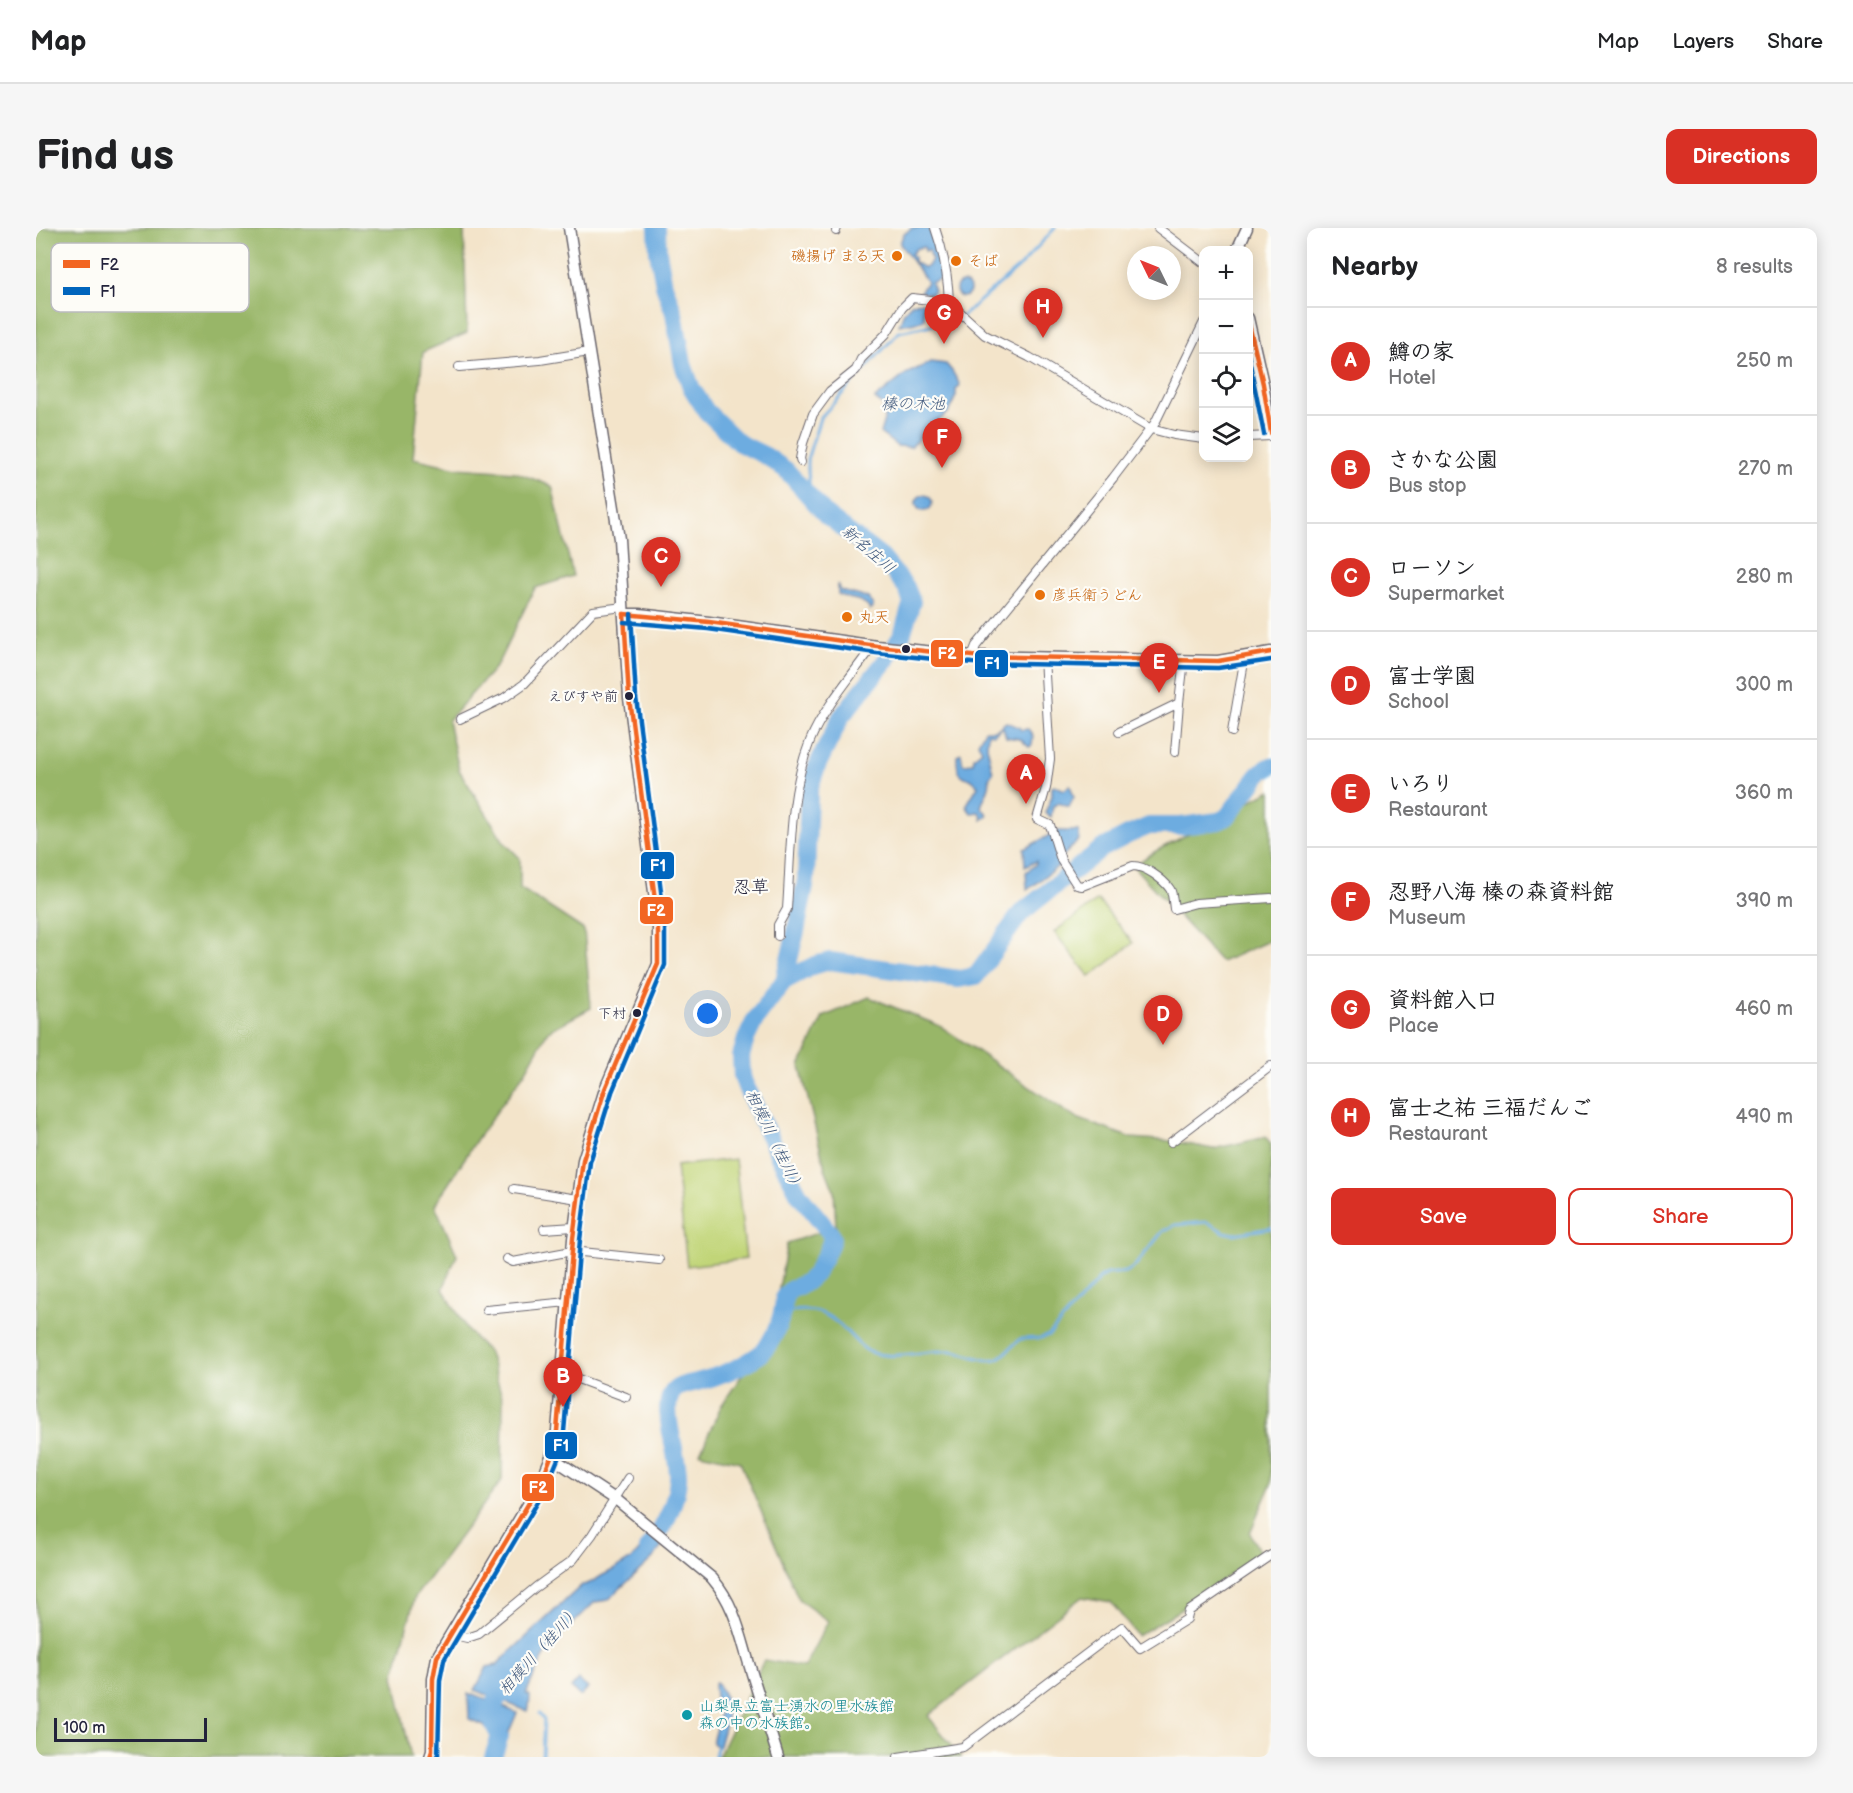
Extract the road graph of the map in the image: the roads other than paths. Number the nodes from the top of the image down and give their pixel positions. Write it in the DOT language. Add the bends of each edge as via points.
graph roads {
  1 [pos="569,228"];
  2 [pos="935,228"];
  3 [pos="1158,228"];
  4 [pos="1247,228"];
  5 [pos="1239,246"];
  6 [pos="1199,259"];
  7 [pos="949,302"];
  8 [pos="1199,330"];
  9 [pos="1253,340"];
  10 [pos="589,352"];
  11 [pos="459,367"];
  12 [pos="1151,429"];
  13 [pos="1271,435"];
  14 [pos="1253,437"];
  15 [pos="1199,438"];
  16 [pos="801,462"];
  17 [pos="623,611"];
  18 [pos="875,646"];
  19 [pos="1271,652"];
  20 [pos="972,656"];
  21 [pos="1245,656"];
  22 [pos="1044,658"];
  23 [pos="1184,660"];
  24 [pos="1179,704"];
  25 [pos="460,719"];
  26 [pos="1119,732"];
  27 [pos="1232,732"];
  28 [pos="1175,752"];
  29 [pos="1271,898"];
  30 [pos="778,936"];
  31 [pos="1271,1066"];
  32 [pos="1171,1143"];
  33 [pos="514,1189"];
  34 [pos="578,1199"];
  35 [pos="574,1227"];
  36 [pos="544,1229"];
  37 [pos="572,1251"];
  38 [pos="507,1259"];
  39 [pos="659,1260"];
  40 [pos="568,1302"];
  41 [pos="486,1310"];
  42 [pos="562,1373"];
  43 [pos="626,1397"];
  44 [pos="551,1457"];
  45 [pos="628,1478"];
  46 [pos="616,1500"];
  47 [pos="1271,1555"];
  48 [pos="450,1634"];
  49 [pos="430,1757"];
  50 [pos="778,1757"];
  51 [pos="898,1757"];
  1 -- 10 [label="street"];
  2 -- 7 [label="street" via="948,276"];
  3 -- 6 [label="street"];
  4 -- 5 [label="street"];
  7 -- 12 [label="street" via="986,335"];
  7 -- 16 [label="street" via="912,298 902,308 856,370 830,391 813,414"];
  8 -- 12 [label="street"];
  9 -- 13 [label="street"];
  10 -- 11 [label="street"];
  10 -- 17 [label="street" via="619,539"];
  12 -- 15 [label="street"];
  12 -- 20 [label="street" via="976,646"];
  13 -- 14 [label="street"];
  17 -- 18 [label="street"];
  17 -- 25 [label="street" via="593,611 524,684 504,699"];
  17 -- 34 [label="street" via="629,698 658,923 658,964 605,1089 583,1160"];
  18 -- 20 [label="street"];
  18 -- 30 [label="street" via="833,701 810,740 795,797 787,909 778,925"];
  19 -- 21 [label="street"];
  20 -- 22 [label="street"];
  21 -- 23 [label="street" via="1218,661"];
  21 -- 27 [label="street"];
  22 -- 23 [label="street"];
  22 -- 29 [label="street" via="1050,759 1037,819 1050,825 1061,860 1077,885 1141,866 1171,890 1174,909 1196,903"];
  23 -- 24 [label="street"];
  24 -- 26 [label="street"];
  24 -- 28 [label="street"];
  31 -- 32 [label="street"];
  33 -- 34 [label="street"];
  34 -- 35 [label="street"];
  35 -- 36 [label="street"];
  35 -- 37 [label="street"];
  37 -- 38 [label="street" via="513,1262"];
  37 -- 39 [label="street"];
  37 -- 40 [label="street"];
  40 -- 41 [label="street"];
  40 -- 42 [label="street"];
  42 -- 43 [label="street"];
  42 -- 44 [label="street"];
  44 -- 46 [label="street"];
  44 -- 48 [label="street" via="539,1486"];
  45 -- 46 [label="street"];
  46 -- 48 [label="street" via="573,1560 479,1634 467,1638"];
  46 -- 50 [label="street" via="725,1593"];
  47 -- 51 [label="street" via="1140,1648 1122,1627 963,1747"];
  48 -- 49 [label="street" via="437,1657 433,1678"];
}
